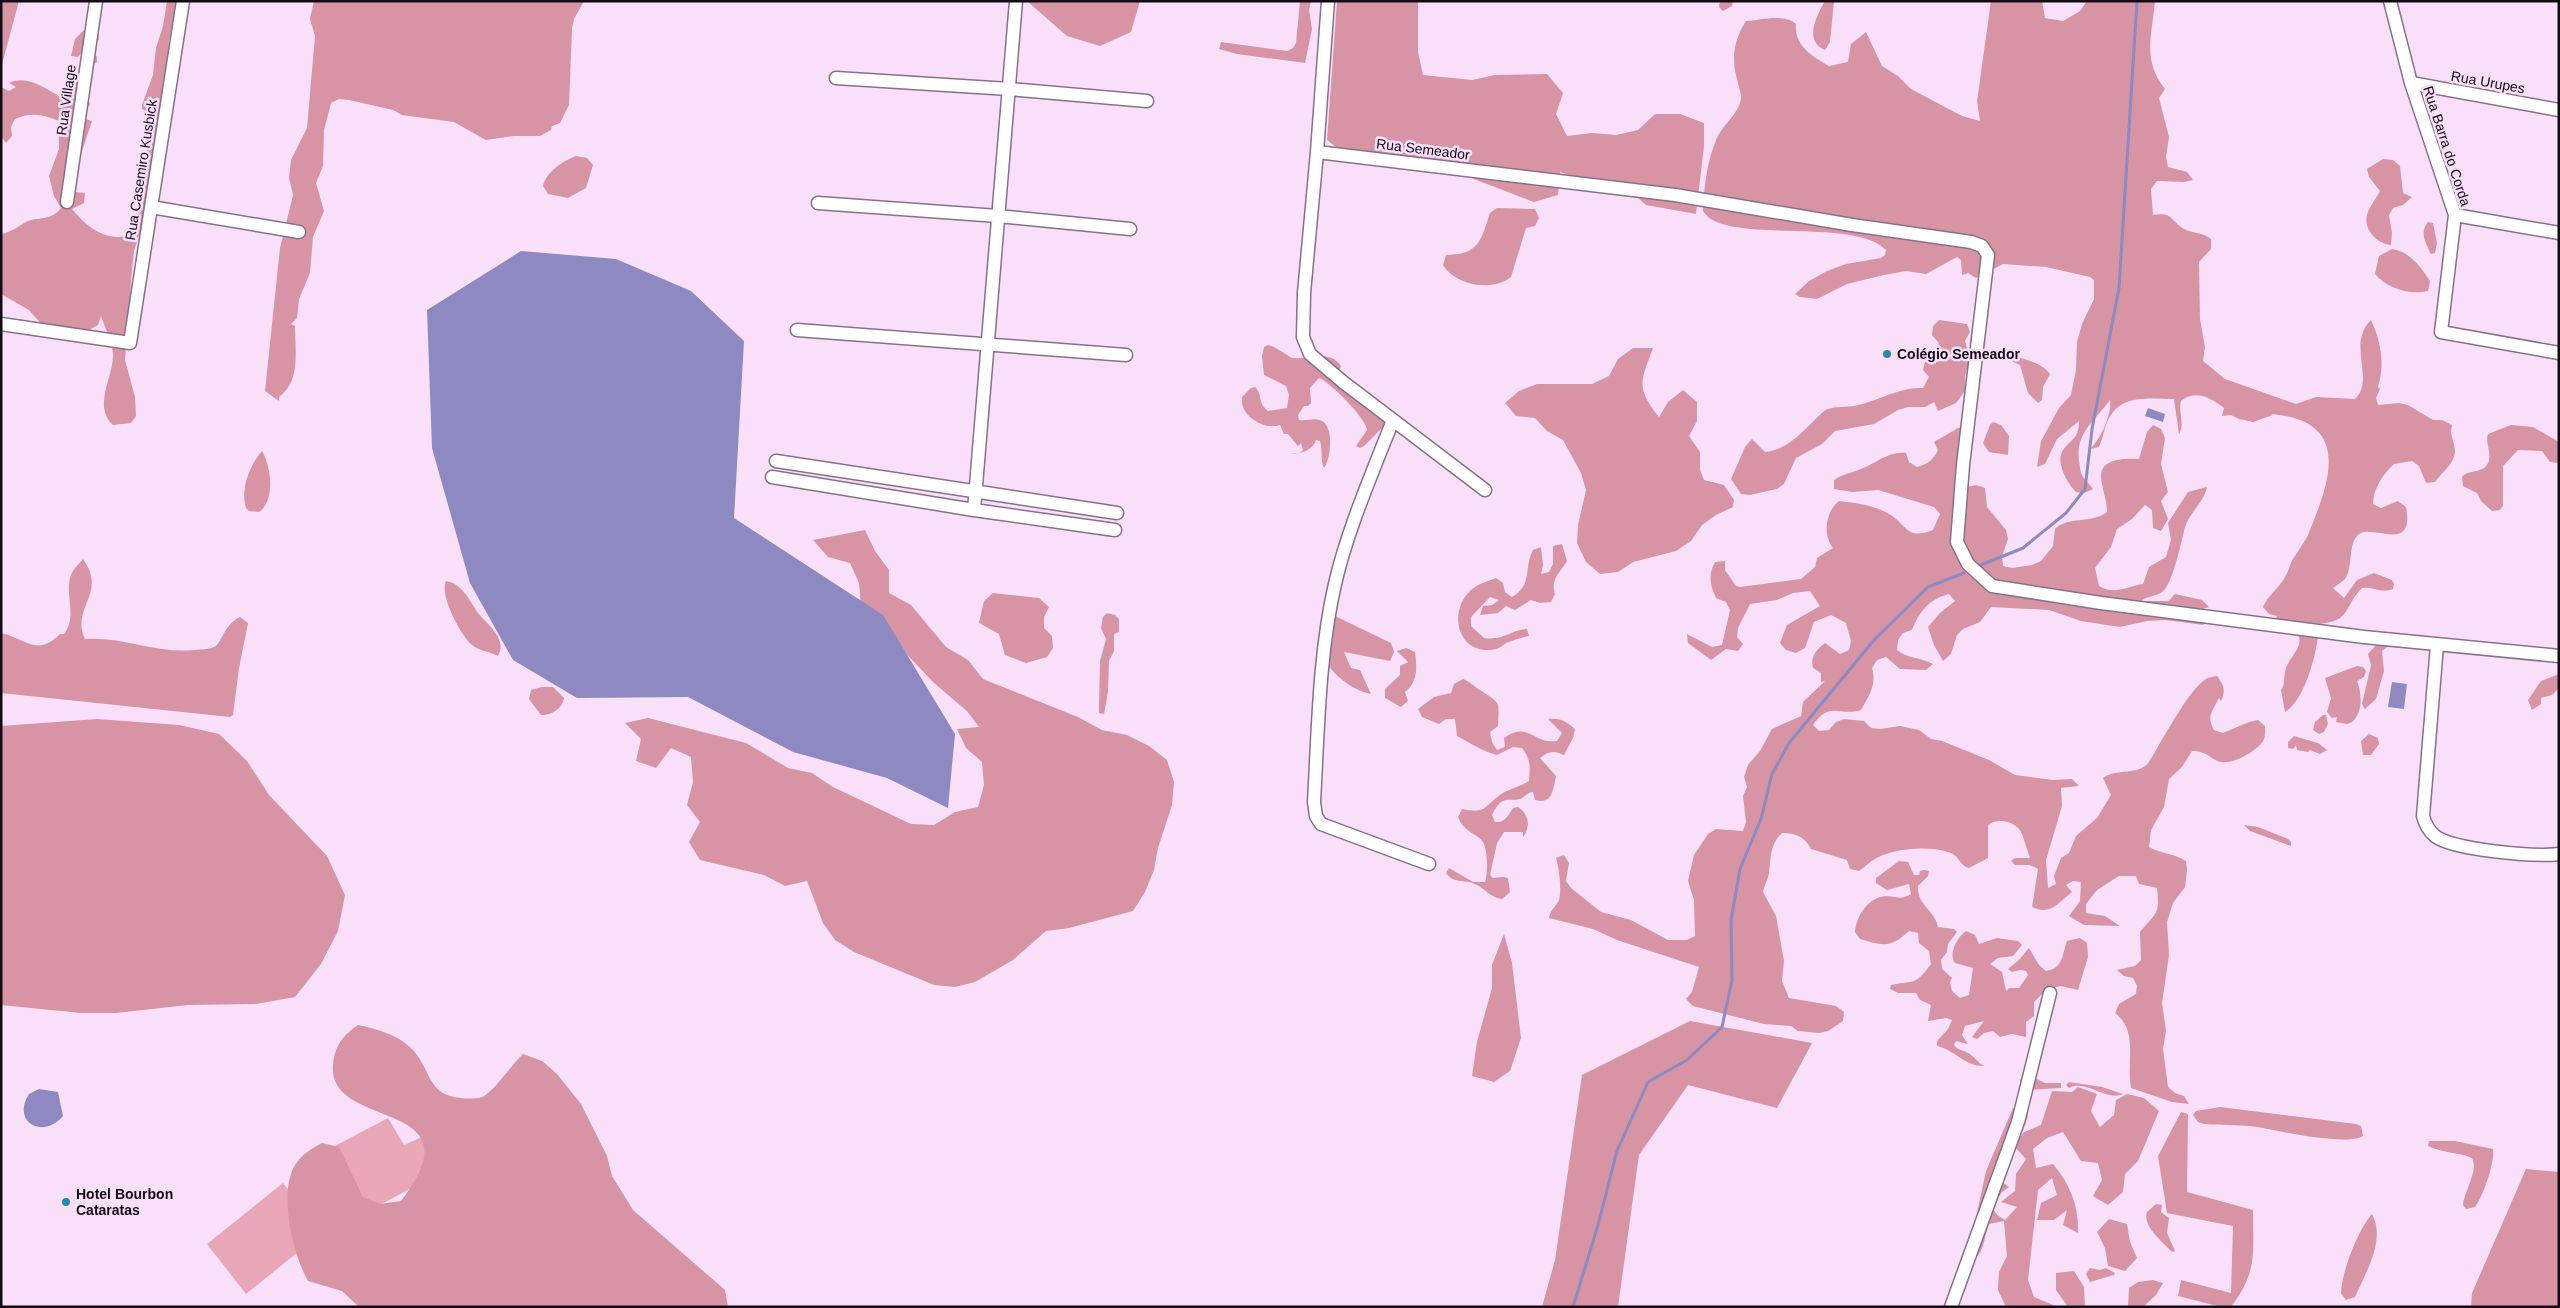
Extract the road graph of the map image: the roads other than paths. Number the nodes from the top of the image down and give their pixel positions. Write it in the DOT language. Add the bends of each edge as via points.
graph roads {
  1 [pos="96,1"];
  2 [pos="183,1"];
  3 [pos="1016,1"];
  4 [pos="1328,1"];
  5 [pos="2390,1"];
  6 [pos="836,78"];
  7 [pos="2411,83"];
  8 [pos="1009,89"];
  9 [pos="1147,101"];
  10 [pos="2559,110"];
  11 [pos="1317,152"];
  12 [pos="67,202"];
  13 [pos="818,204"];
  14 [pos="151,207"];
  15 [pos="2455,215"];
  16 [pos="998,216"];
  17 [pos="1130,229"];
  18 [pos="299,232"];
  19 [pos="2559,233"];
  20 [pos="1,324"];
  21 [pos="796,330"];
  22 [pos="989,344"];
  23 [pos="2559,353"];
  24 [pos="1126,355"];
  25 [pos="1393,420"];
  26 [pos="776,461"];
  27 [pos="772,477"];
  28 [pos="1485,490"];
  29 [pos="975,493"];
  30 [pos="974,510"];
  31 [pos="1117,513"];
  32 [pos="1114,530"];
  33 [pos="2437,645"];
  34 [pos="2559,656"];
  35 [pos="2559,854"];
  36 [pos="1429,864"];
  37 [pos="2050,993"];
  38 [pos="1952,1307"];
  1 -- 12 [label="street, Rua Village"];
  2 -- 14 [label="street, Rua Casemiro Kusbick"];
  3 -- 8 [label="street"];
  4 -- 11 [label="street"];
  5 -- 7 [label="street, Rua Barra do Corda"];
  6 -- 8 [label="street"];
  7 -- 10 [label="street, Rua Urupes"];
  7 -- 15 [label="street, Rua Barra do Corda"];
  8 -- 9 [label="street"];
  8 -- 16 [label="street"];
  11 -- 25 [label="street" via="1303,337 1310,354 1318,362"];
  11 -- 33 [label="street, Rua Semeador" via="1674,195 1982,246 1988,255 1957,542 1968,564 1992,586 2101,603"];
  13 -- 16 [label="street"];
  14 -- 18 [label="street"];
  14 -- 20 [label="street, Rua Casemiro Kusbick" via="130,343"];
  15 -- 19 [label="street"];
  15 -- 23 [label="street, Rua Barra do Corda" via="2441,332"];
  16 -- 17 [label="street"];
  16 -- 22 [label="street"];
  21 -- 22 [label="street"];
  22 -- 24 [label="street"];
  22 -- 29 [label="street"];
  25 -- 28 [label="street"];
  25 -- 36 [label="street" via="1335,583 1325,654 1314,802 1321,824"];
  26 -- 29 [label="street"];
  27 -- 30 [label="street"];
  29 -- 30 [label="street"];
  29 -- 31 [label="street"];
  30 -- 32 [label="street"];
  33 -- 34 [label="street, Rua Semeador"];
  33 -- 35 [label="street" via="2423,816 2426,826 2436,836 2454,843 2510,853"];
  37 -- 38 [label="street" via="2018,1122"];
}
